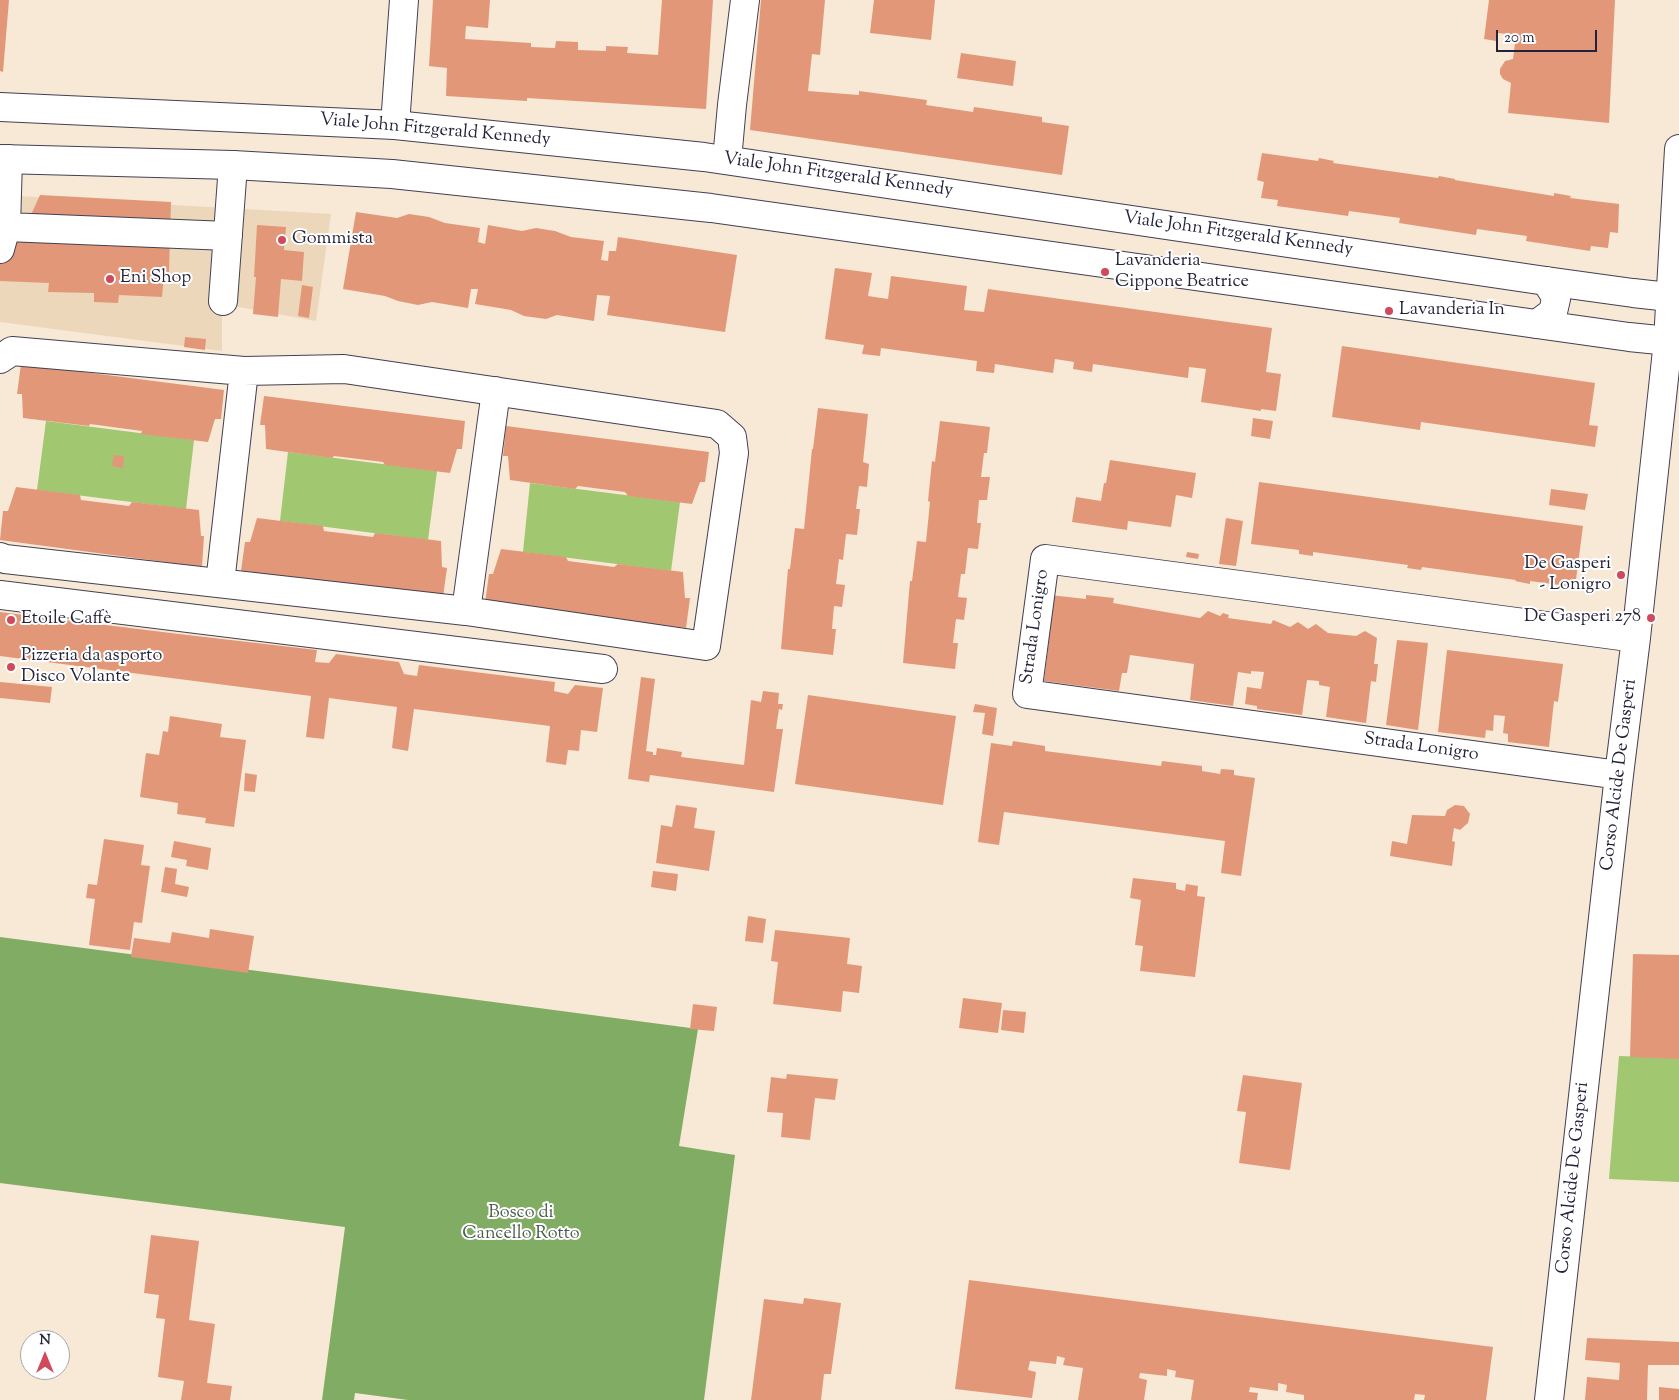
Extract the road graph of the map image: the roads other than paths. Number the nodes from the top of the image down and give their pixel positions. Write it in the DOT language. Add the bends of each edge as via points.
graph roads {
  1 [pos="404,0"];
  2 [pos="745,0"];
  3 [pos="0,107"];
  4 [pos="395,125"];
  5 [pos="1679,149"];
  6 [pos="4,159"];
  7 [pos="727,160"];
  8 [pos="233,165"];
  9 [pos="228,236"];
  10 [pos="3,238"];
  11 [pos="1546,281"];
  12 [pos="1675,298"];
  13 [pos="223,301"];
  14 [pos="1537,324"];
  15 [pos="1673,341"];
  16 [pos="0,359"];
  17 [pos="244,370"];
  18 [pos="496,391"];
  19 [pos="2,561"];
  20 [pos="220,583"];
  21 [pos="0,595"];
  22 [pos="466,611"];
  23 [pos="1636,638"];
  24 [pos="603,669"];
  25 [pos="1619,775"];
  26 [pos="1549,1400"];
  1 -- 4 [label="main road"];
  2 -- 7 [label="main road"];
  3 -- 4 [label="main road, Viale John Fitzgerald Kennedy"];
  4 -- 7 [label="main road, Viale John Fitzgerald Kennedy"];
  5 -- 12 [label="main road, Corso Alcide De Gasperi"];
  6 -- 8 [label="main road"];
  6 -- 10 [label="main road"];
  7 -- 11 [label="main road, Viale John Fitzgerald Kennedy"];
  8 -- 9 [label="main road"];
  8 -- 14 [label="main road" via="392,174 710,208"];
  9 -- 10 [label="main road"];
  9 -- 13 [label="main road"];
  11 -- 12 [label="main road, Viale John Fitzgerald Kennedy"];
  11 -- 14 [label="main road" via="1556,299 1553,312"];
  12 -- 15 [label="main road, Corso Alcide De Gasperi"];
  14 -- 15 [label="main road"];
  15 -- 23 [label="main road, Corso Alcide De Gasperi"];
  16 -- 17 [label="main road" via="12,351"];
  17 -- 18 [label="main road" via="344,369"];
  17 -- 20 [label="main road"];
  18 -- 22 [label="main road"];
  18 -- 22 [label="main road" via="717,424 732,437 734,453 706,646"];
  19 -- 20 [label="main road"];
  20 -- 22 [label="main road"];
  21 -- 24 [label="main road"];
  23 -- 25 [label="main road, Corso Alcide De Gasperi"];
  23 -- 25 [label="main road, Strada Lonigro" via="1045,560 1027,694"];
  25 -- 26 [label="main road, Corso Alcide De Gasperi"];
}
